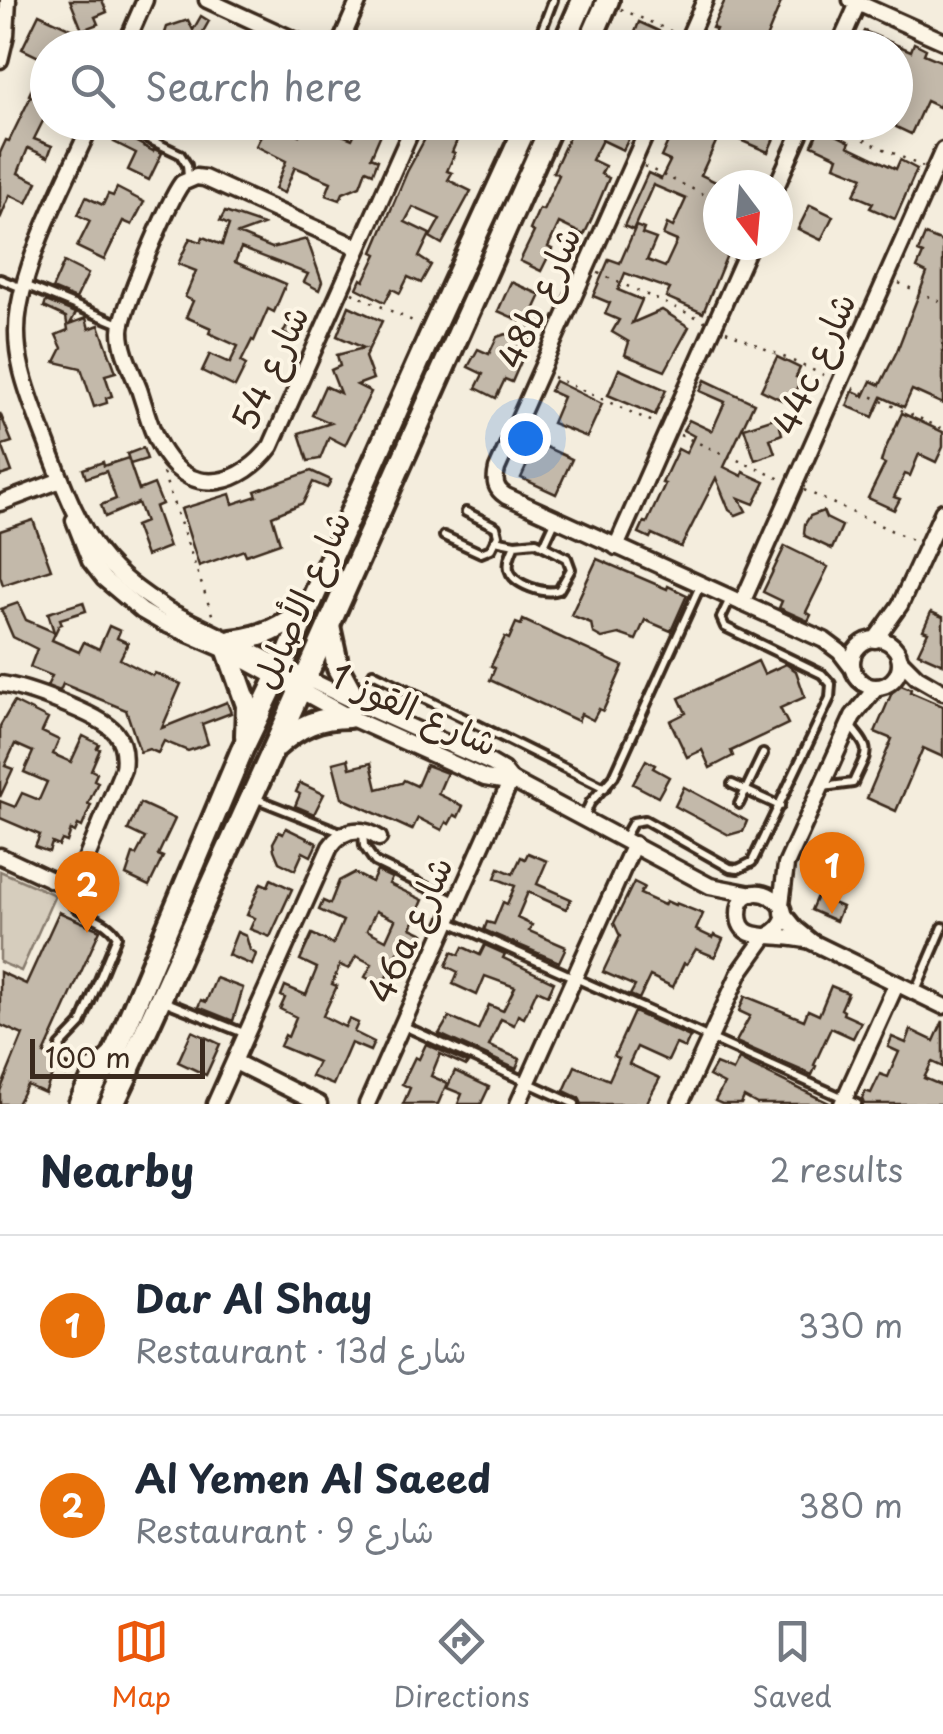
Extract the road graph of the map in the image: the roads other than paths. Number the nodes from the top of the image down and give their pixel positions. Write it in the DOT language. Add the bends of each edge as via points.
graph roads {
  1 [pos="8,0"];
  2 [pos="145,0"];
  3 [pos="207,0"];
  4 [pos="358,0"];
  5 [pos="553,0"];
  6 [pos="583,0"];
  7 [pos="705,0"];
  8 [pos="607,1"];
  9 [pos="854,2"];
  10 [pos="132,30"];
  11 [pos="273,30"];
  12 [pos="346,30"];
  13 [pos="542,30"];
  14 [pos="570,30"];
  15 [pos="594,30"];
  16 [pos="692,30"];
  17 [pos="844,30"];
  18 [pos="943,41"];
  19 [pos="0,60"];
  20 [pos="84,140"];
  21 [pos="150,140"];
  22 [pos="407,140"];
  23 [pos="520,140"];
  24 [pos="545,140"];
  25 [pos="643,140"];
  26 [pos="797,140"];
  27 [pos="943,150"];
  28 [pos="784,170"];
  29 [pos="188,178"];
  30 [pos="359,248"];
  31 [pos="743,260"];
  32 [pos="0,279"];
  33 [pos="24,286"];
  34 [pos="121,324"];
  35 [pos="61,480"];
  36 [pos="0,503"];
  37 [pos="466,512"];
  38 [pos="943,512"];
  39 [pos="556,519"];
  40 [pos="444,536"];
  41 [pos="496,540"];
  42 [pos="515,544"];
  43 [pos="544,545"];
  44 [pos="616,547"];
  45 [pos="700,585"];
  46 [pos="736,600"];
  47 [pos="311,604"];
  48 [pos="900,605"];
  49 [pos="329,624"];
  50 [pos="824,640"];
  51 [pos="870,641"];
  52 [pos="227,642"];
  53 [pos="899,656"];
  54 [pos="854,671"];
  55 [pos="280,672"];
  56 [pos="372,673"];
  57 [pos="0,684"];
  58 [pos="302,684"];
  59 [pos="884,684"];
  60 [pos="937,689"];
  61 [pos="353,710"];
  62 [pos="851,721"];
  63 [pos="242,750"];
  64 [pos="272,751"];
  65 [pos="763,754"];
  66 [pos="511,780"];
  67 [pos="732,784"];
  68 [pos="822,787"];
  69 [pos="605,788"];
  70 [pos="746,790"];
  71 [pos="251,797"];
  72 [pos="739,804"];
  73 [pos="780,806"];
  74 [pos="584,817"];
  75 [pos="362,831"];
  76 [pos="344,834"];
  77 [pos="379,838"];
  78 [pos="629,841"];
  79 [pos="0,856"];
  80 [pos="786,865"];
  81 [pos="62,883"];
  82 [pos="710,886"];
  83 [pos="756,893"];
  84 [pos="456,902"];
  85 [pos="782,909"];
  86 [pos="448,921"];
  87 [pos="740,922"];
  88 [pos="943,927"];
  89 [pos="767,936"];
  90 [pos="812,942"];
  91 [pos="740,972"];
  92 [pos="574,977"];
  93 [pos="896,985"];
  94 [pos="914,993"];
  95 [pos="160,1000"];
  96 [pos="943,1006"];
  97 [pos="402,1025"];
  98 [pos="247,1034"];
  99 [pos="710,1038"];
  100 [pos="234,1062"];
  101 [pos="119,1065"];
  102 [pos="528,1082"];
  103 [pos="848,1102"];
  104 [pos="82,1104"];
  105 [pos="93,1104"];
  106 [pos="112,1104"];
  107 [pos="123,1104"];
  108 [pos="216,1104"];
  109 [pos="319,1104"];
  110 [pos="367,1104"];
  111 [pos="518,1104"];
  112 [pos="575,1104"];
  113 [pos="680,1104"];
  1 -- 19 [label="street"];
  2 -- 10 [label="street"];
  3 -- 11 [label="street"];
  4 -- 12 [label="street"];
  5 -- 13 [label="lane"];
  6 -- 14 [label="main road"];
  7 -- 16 [label="street"];
  8 -- 15 [label="main road"];
  9 -- 17 [label="street"];
  9 -- 18 [label="street"];
  20 -- 33 [label="street, شارع القوز 1"];
  21 -- 29 [label="lane" via="180,154"];
  22 -- 30 [label="street, شارع 54"];
  23 -- 47 [label="main road, شارع الأصايل"];
  24 -- 49 [label="main road, شارع الأصايل"];
  25 -- 39 [label="street, 48b شارع" via="496,475 506,496"];
  26 -- 28 [label="street"];
  27 -- 46 [label="street, 44c شارع" via="794,486"];
  29 -- 30 [label="street" via="204,178"];
  29 -- 34 [label="street" via="177,189"];
  30 -- 34 [label="street, شارع 54" via="276,436 260,461 224,480 187,476 163,452 124,351"];
  31 -- 44 [label="street"];
  32 -- 33 [label="lane"];
  33 -- 34 [label="lane"];
  33 -- 35 [label="street, شارع القوز 1" via="19,358"];
  35 -- 36 [label="street"];
  35 -- 52 [label="street, شارع القوز 1" via="90,561 121,595 162,622"];
  37 -- 41 [label="lane" via="494,525"];
  38 -- 48 [label="street"];
  39 -- 43 [label="lane"];
  39 -- 44 [label="street"];
  40 -- 41 [label="lane" via="484,553"];
  41 -- 42 [label="lane"];
  42 -- 43 [label="lane"];
  42 -- 43 [label="lane" via="508,562 512,575 551,593 562,587 570,565"];
  44 -- 45 [label="street"];
  45 -- 46 [label="street"];
  45 -- 69 [label="lane"];
  46 -- 50 [label="street"];
  46 -- 73 [label="lane" via="721,618 724,627 831,684"];
  47 -- 52 [label="main road" via="268,634"];
  47 -- 55 [label="main road, شارع الأصايل"];
  48 -- 51 [label="street"];
  48 -- 53 [label="street"];
  49 -- 58 [label="main road, شارع الأصايل"];
  49 -- 61 [label="main road"];
  50 -- 51 [label="street"];
  50 -- 54 [label="street"];
  51 -- 53 [label="street" via="892,646"];
  51 -- 54 [label="street" via="855,654"];
  52 -- 55 [label="street, شارع القوز 1"];
  52 -- 63 [label="main road" via="246,704"];
  53 -- 59 [label="street" via="898,672"];
  53 -- 60 [label="street"];
  54 -- 59 [label="street" via="868,686"];
  54 -- 62 [label="street"];
  55 -- 58 [label="street, شارع القوز 1"];
  55 -- 63 [label="main road, شارع الأصايل"];
  56 -- 69 [label="lane"];
  57 -- 81 [label="street" via="106,725 122,744 122,769 82,868"];
  58 -- 61 [label="street, شارع القوز 1"];
  58 -- 64 [label="main road, شارع الأصايل"];
  59 -- 60 [label="street"];
  59 -- 62 [label="street"];
  61 -- 64 [label="main road" via="304,726"];
  61 -- 66 [label="street, شارع القوز 1" via="492,763"];
  62 -- 68 [label="street"];
  62 -- 68 [label="lane" via="867,749 852,783"];
  63 -- 101 [label="main road, شارع الأصايل"];
  64 -- 71 [label="main road, شارع الأصايل"];
  65 -- 70 [label="lane"];
  66 -- 74 [label="street, شارع القوز 1"];
  66 -- 84 [label="street, 46a شارع"];
  67 -- 70 [label="lane"];
  68 -- 80 [label="street"];
  69 -- 74 [label="lane"];
  70 -- 72 [label="lane"];
  70 -- 73 [label="lane"];
  71 -- 76 [label="lane"];
  71 -- 95 [label="main road, شارع الأصايل"];
  73 -- 78 [label="lane" via="752,862 738,868 644,820 633,822"];
  74 -- 78 [label="street, شارع القوز 1"];
  75 -- 76 [label="street"];
  75 -- 77 [label="street"];
  75 -- 84 [label="lane" via="375,862"];
  76 -- 98 [label="street" via="325,856"];
  78 -- 82 [label="street, شارع القوز 1"];
  78 -- 92 [label="street"];
  79 -- 81 [label="street"];
  80 -- 83 [label="street"];
  80 -- 85 [label="street"];
  81 -- 101 [label="lane" via="76,909 117,936 82,1024 60,1051 84,1066 102,1060"];
  82 -- 83 [label="street, شارع القوز 1"];
  82 -- 87 [label="street, شارع القوز 1"];
  83 -- 85 [label="street" via="772,895"];
  83 -- 87 [label="street" via="743,902"];
  84 -- 86 [label="street, 46a شارع"];
  85 -- 89 [label="street" via="780,927"];
  85 -- 90 [label="street"];
  86 -- 92 [label="lane"];
  86 -- 97 [label="street, 46a شارع"];
  87 -- 89 [label="street" via="752,935"];
  87 -- 91 [label="street"];
  88 -- 94 [label="lane"];
  89 -- 90 [label="street"];
  89 -- 91 [label="street"];
  90 -- 93 [label="street"];
  91 -- 99 [label="street"];
  92 -- 99 [label="lane"];
  92 -- 102 [label="street"];
  93 -- 94 [label="street"];
  93 -- 103 [label="street"];
  94 -- 96 [label="street"];
  95 -- 98 [label="lane"];
  95 -- 101 [label="main road, شارع الأصايل"];
  97 -- 102 [label="lane"];
  97 -- 110 [label="street, 46a شارع"];
  98 -- 100 [label="street"];
  99 -- 103 [label="lane"];
  99 -- 113 [label="street"];
  100 -- 108 [label="street"];
  100 -- 109 [label="street"];
  101 -- 104 [label="highway" via="96,1076"];
  101 -- 105 [label="main road, شارع الأصايل"];
  101 -- 106 [label="main road, شارع الأصايل"];
  101 -- 107 [label="main road" via="128,1086"];
  102 -- 111 [label="street"];
  102 -- 112 [label="lane"];
}
